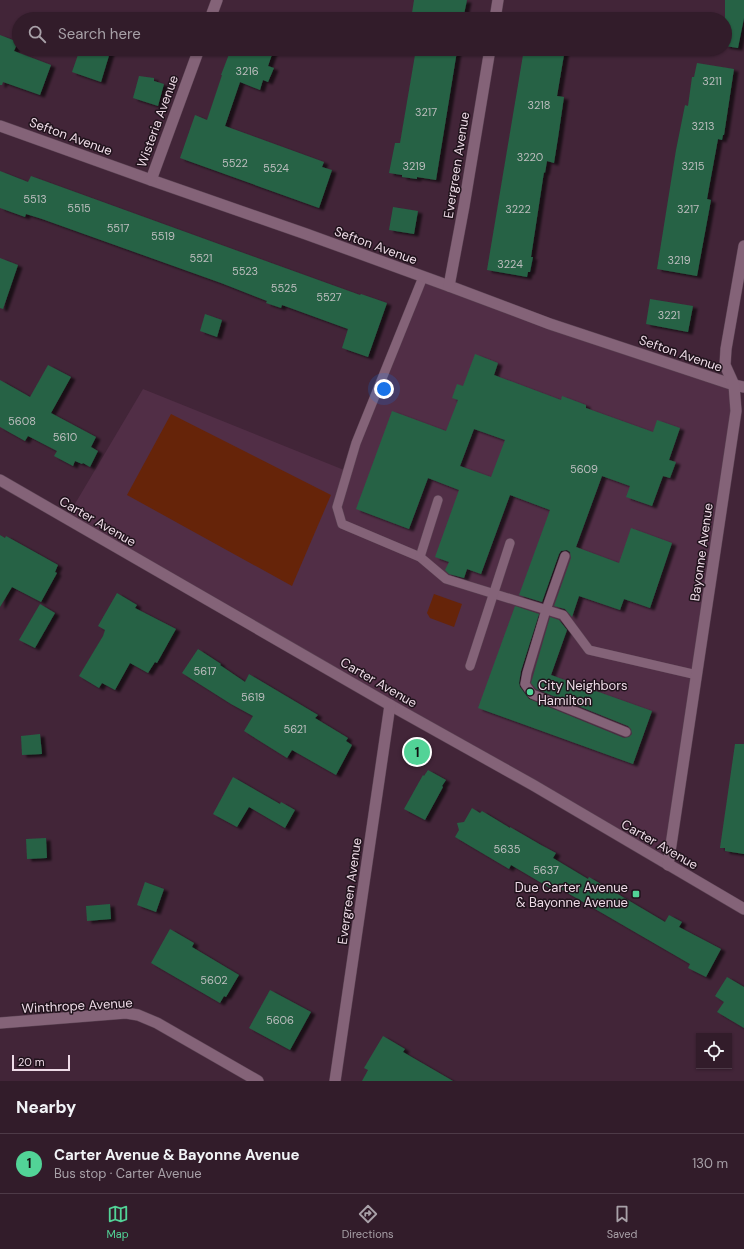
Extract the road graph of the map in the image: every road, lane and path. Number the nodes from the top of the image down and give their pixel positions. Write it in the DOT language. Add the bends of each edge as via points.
graph roads {
  1 [pos="217,0"];
  2 [pos="498,0"];
  3 [pos="213,12"];
  4 [pos="496,12"];
  5 [pos="196,56"];
  6 [pos="489,56"];
  7 [pos="0,126"];
  8 [pos="151,180"];
  9 [pos="744,246"];
  10 [pos="422,277"];
  11 [pos="449,286"];
  12 [pos="739,386"];
  13 [pos="0,480"];
  14 [pos="438,500"];
  15 [pos="510,544"];
  16 [pos="566,556"];
  17 [pos="420,557"];
  18 [pos="493,594"];
  19 [pos="546,610"];
  20 [pos="470,666"];
  21 [pos="697,675"];
  22 [pos="390,705"];
  23 [pos="626,732"];
  24 [pos="668,865"];
  25 [pos="744,909"];
  26 [pos="0,1023"];
  27 [pos="258,1081"];
  28 [pos="335,1081"];
  1 -- 3 [label="street"];
  2 -- 4 [label="street"];
  5 -- 8 [label="street, Wisteria Avenue"];
  6 -- 11 [label="street, Evergreen Avenue"];
  7 -- 8 [label="street, Sefton Avenue"];
  8 -- 10 [label="street, Sefton Avenue"];
  9 -- 12 [label="street, Bayonne Avenue" via="725,365"];
  10 -- 11 [label="street, Sefton Avenue"];
  10 -- 17 [label="lane" via="356,443 337,507 342,524"];
  11 -- 12 [label="street, Sefton Avenue" via="550,324"];
  12 -- 21 [label="street, Bayonne Avenue"];
  13 -- 22 [label="street, Carter Avenue"];
  14 -- 17 [label="lane"];
  15 -- 18 [label="lane"];
  16 -- 19 [label="lane"];
  17 -- 18 [label="lane" via="446,579"];
  18 -- 19 [label="lane"];
  18 -- 20 [label="lane"];
  19 -- 21 [label="lane" via="563,615 589,650"];
  19 -- 23 [label="lane" via="525,684 532,694"];
  21 -- 24 [label="street, Bayonne Avenue"];
  22 -- 24 [label="street, Carter Avenue"];
  22 -- 28 [label="street, Evergreen Avenue"];
  24 -- 25 [label="street, Carter Avenue"];
  26 -- 27 [label="street, Winthrope Avenue" via="126,1013 138,1015 157,1023"];
}
